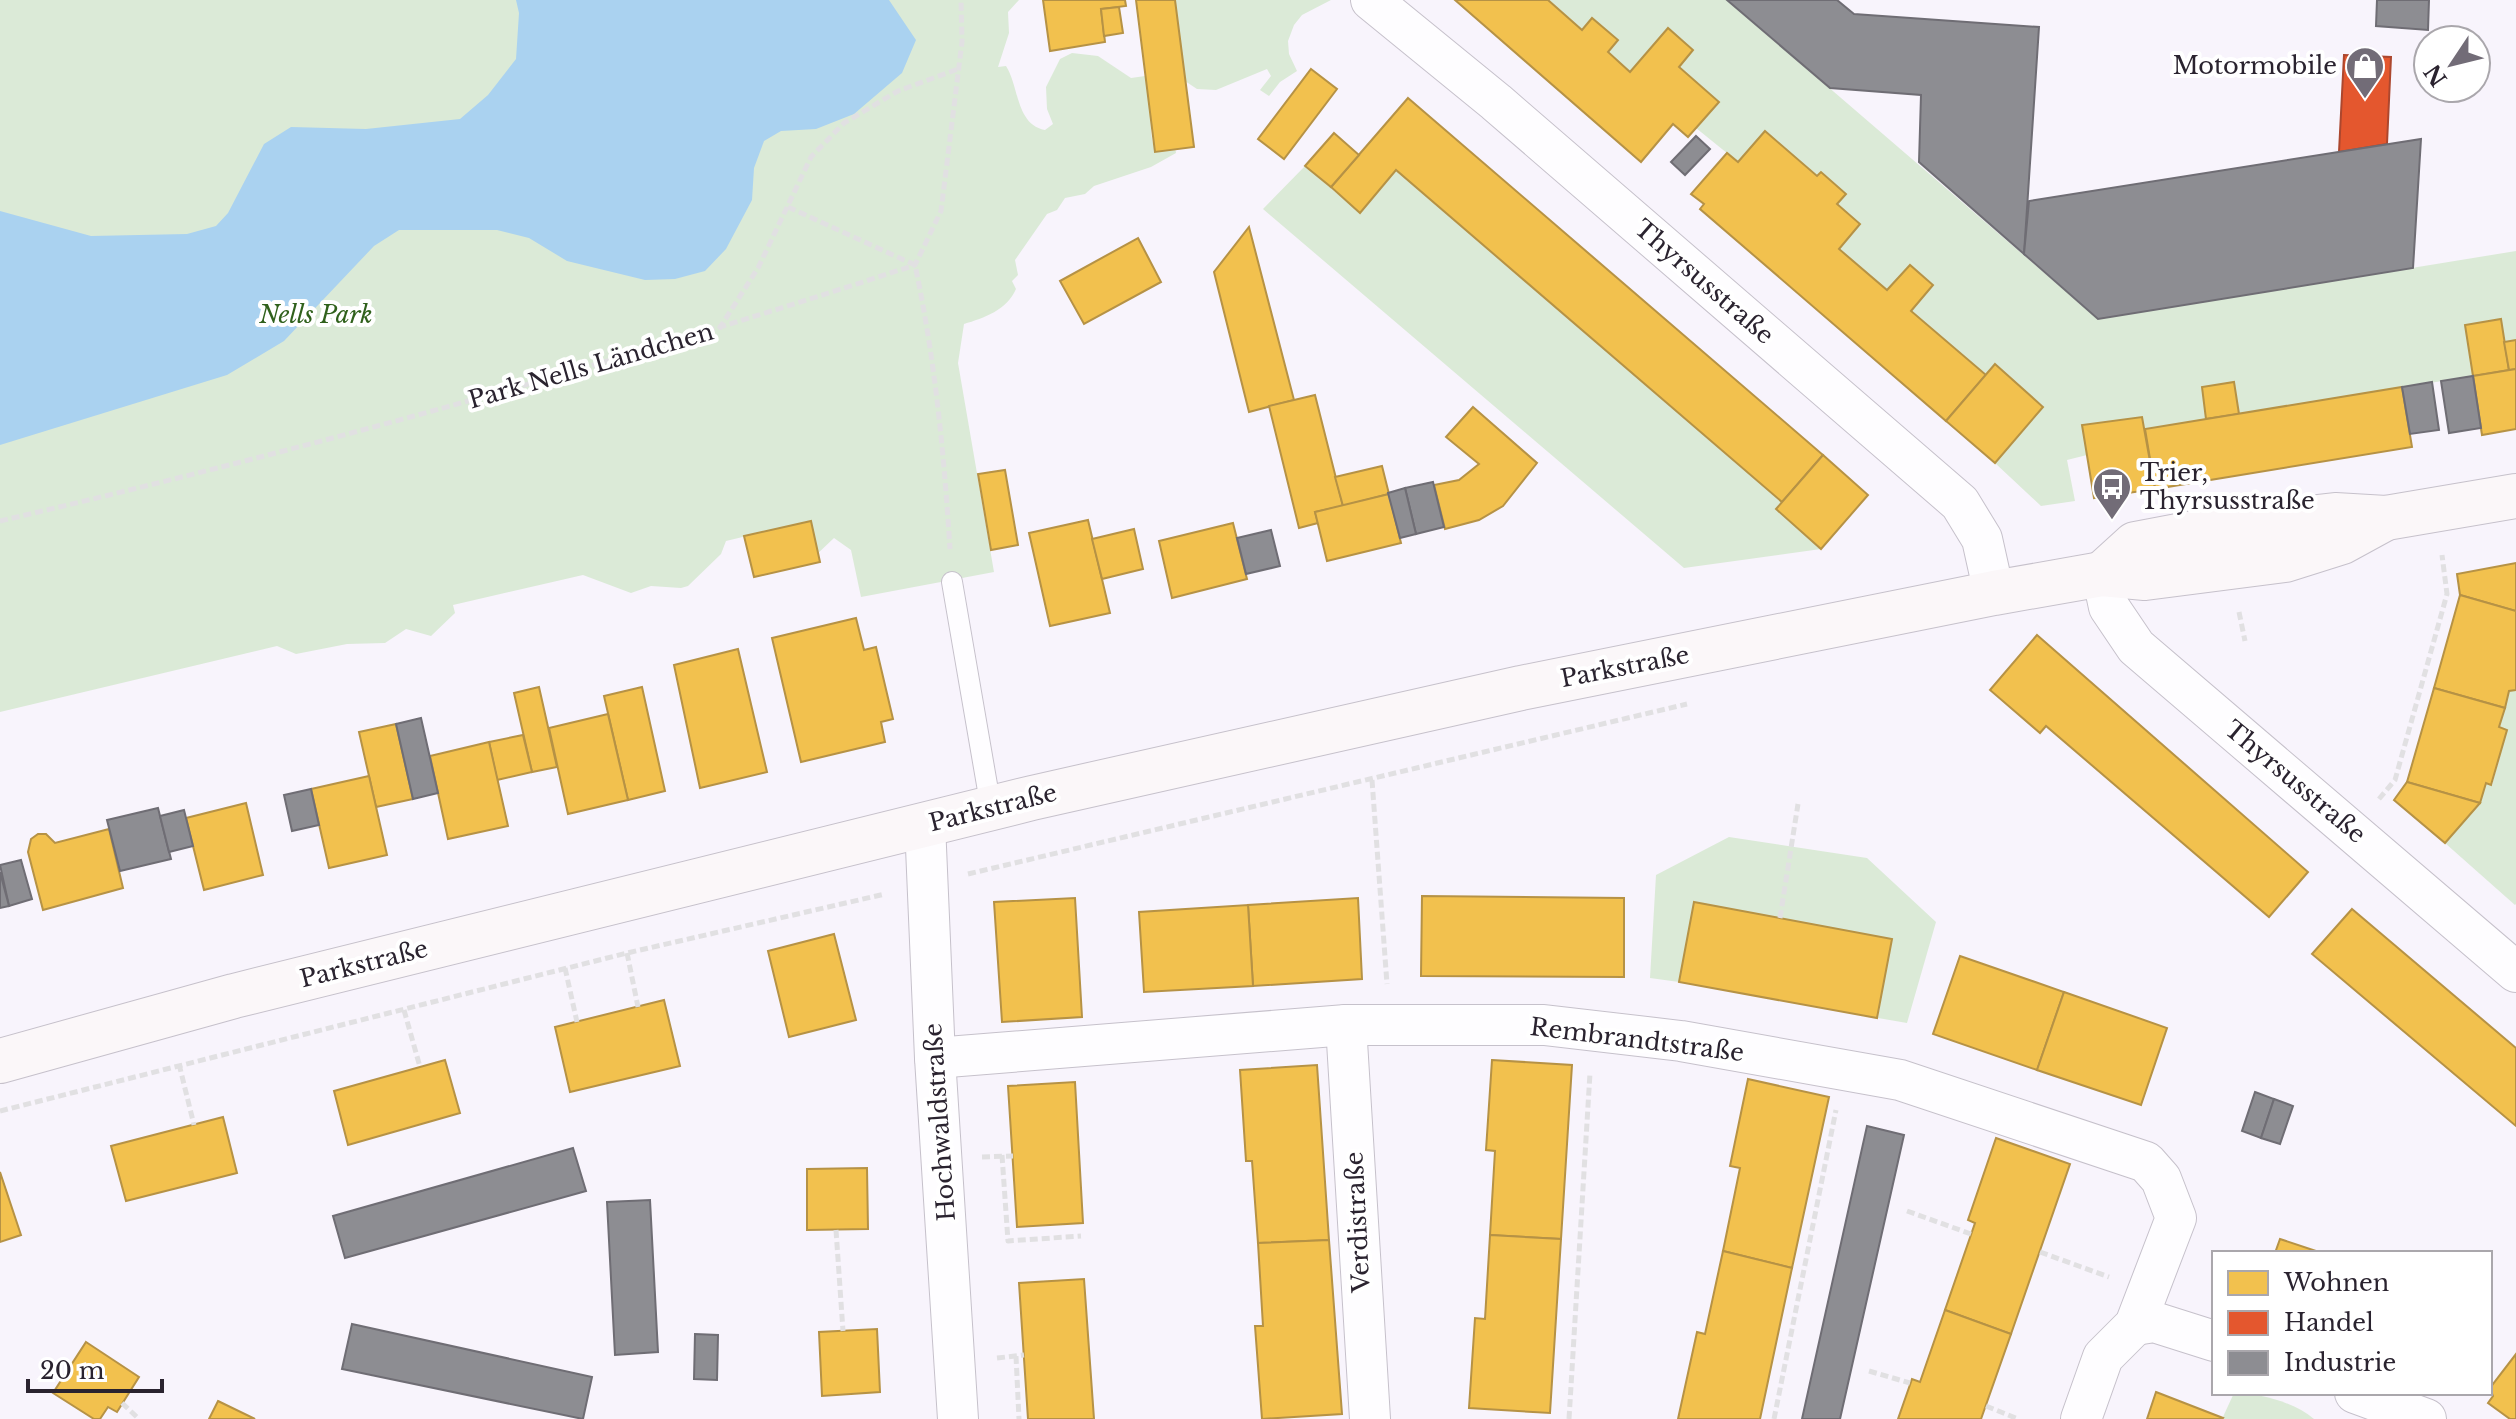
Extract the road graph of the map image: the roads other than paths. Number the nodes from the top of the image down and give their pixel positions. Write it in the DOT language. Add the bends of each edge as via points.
graph roads {
  1 [pos="1371,0"];
  2 [pos="2516,496"];
  3 [pos="2102,574"];
  4 [pos="952,582"];
  5 [pos="1994,593"];
  6 [pos="991,808"];
  7 [pos="925,824"];
  8 [pos="2516,972"];
  9 [pos="1346,1025"];
  10 [pos="935,1058"];
  11 [pos="0,1061"];
  12 [pos="2141,1308"];
  13 [pos="2212,1340"];
  14 [pos="2360,1395"];
  15 [pos="958,1419"];
  16 [pos="1370,1419"];
  17 [pos="2081,1419"];
  18 [pos="2426,1419"];
  1 -- 5 [label="street, Thyrsusstraße" via="1960,503 1982,539"];
  2 -- 3 [label="street" via="2386,518 2335,515 2135,544"];
  3 -- 5 [label="street, Parkstraße"];
  3 -- 8 [label="street, Thyrsusstraße" via="2109,607 2136,647"];
  4 -- 6 [label="lane"];
  5 -- 6 [label="street, Parkstraße" via="1521,688"];
  6 -- 7 [label="street, Parkstraße"];
  7 -- 10 [label="street, Hochwaldstraße"];
  7 -- 11 [label="street, Parkstraße" via="167,1014"];
  9 -- 10 [label="street, Rembrandtstraße"];
  9 -- 12 [label="street, Rembrandtstraße" via="1544,1025 1681,1041 1900,1080 2146,1162 2161,1179 2176,1218"];
  9 -- 16 [label="street, Verdistraße"];
  10 -- 15 [label="street, Hochwaldstraße"];
  12 -- 13 [label="street" via="2154,1322"];
  12 -- 17 [label="street" via="2103,1357"];
  14 -- 18 [label="street"];
}
